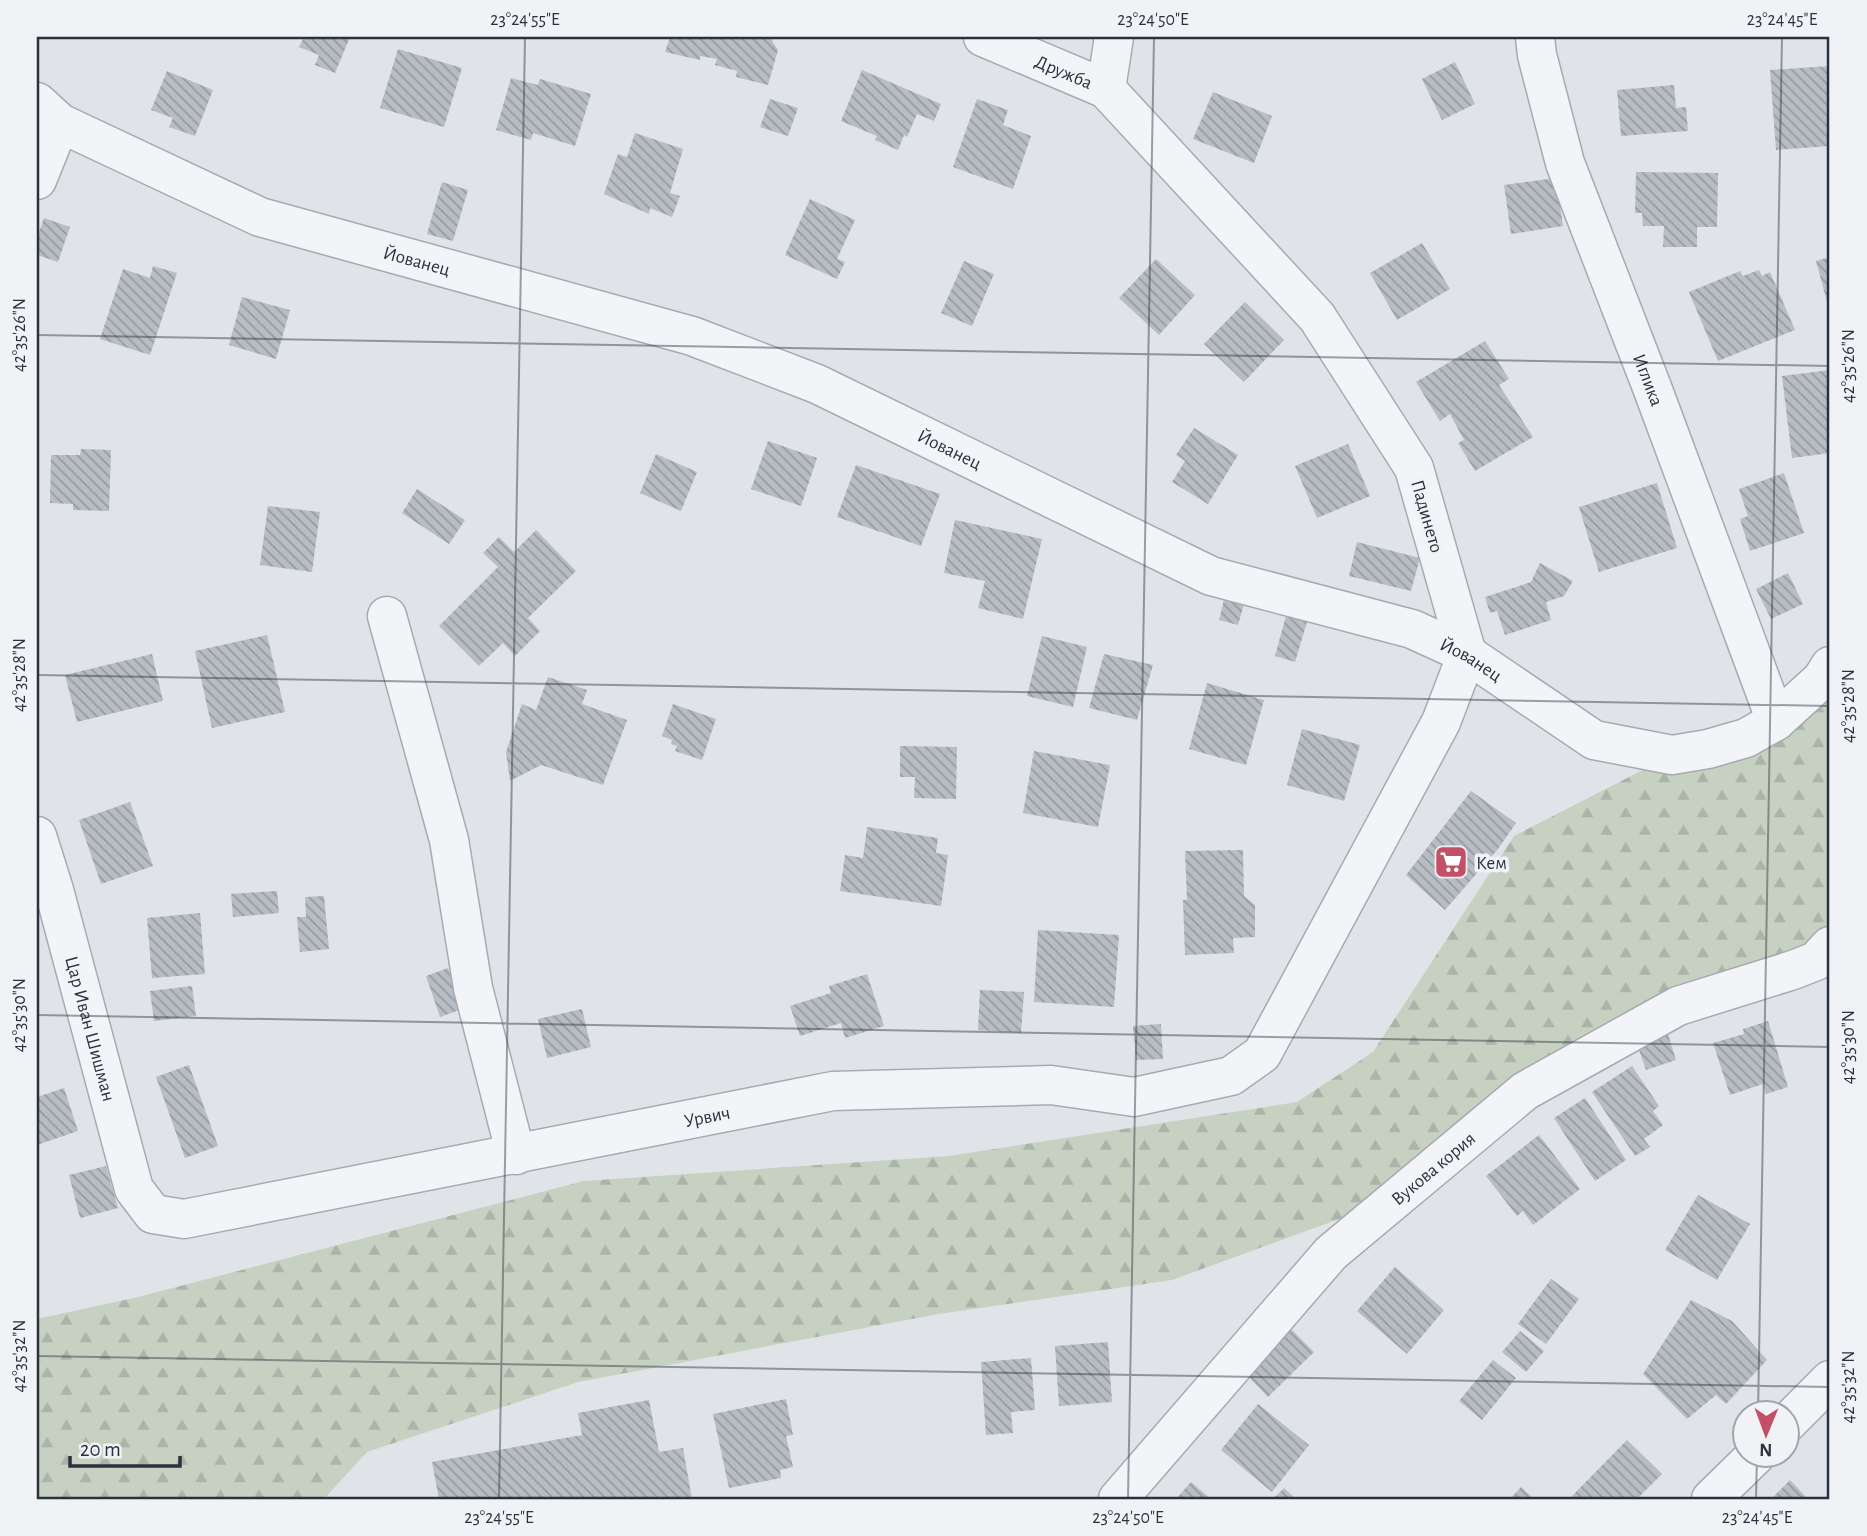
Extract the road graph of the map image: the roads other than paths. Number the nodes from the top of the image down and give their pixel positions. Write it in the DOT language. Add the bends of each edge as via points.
graph roads {
  1 [pos="983,37"];
  2 [pos="1114,37"];
  3 [pos="1535,37"];
  4 [pos="1106,89"];
  5 [pos="49,113"];
  6 [pos="37,180"];
  7 [pos="387,616"];
  8 [pos="1467,653"];
  9 [pos="1830,666"];
  10 [pos="1776,721"];
  11 [pos="37,836"];
  12 [pos="1830,946"];
  13 [pos="1793,970"];
  14 [pos="1830,987"];
  15 [pos="516,1155"];
  16 [pos="153,1214"];
  17 [pos="1830,1380"];
  18 [pos="1800,1411"];
  19 [pos="1740,1470"];
  20 [pos="1118,1499"];
  21 [pos="1711,1499"];
  1 -- 4 [label="street, Дружба"];
  2 -- 4 [label="street"];
  3 -- 10 [label="street, Иглика" via="1565,163"];
  4 -- 8 [label="street, Падинето" via="1317,317 1414,468"];
  5 -- 6 [label="street"];
  5 -- 8 [label="street, Йованец" via="260,217 692,336 817,384 1210,576 1412,629"];
  7 -- 15 [label="street" via="449,840 472,988"];
  8 -- 10 [label="street, Йованец" via="1594,740 1672,755 1746,738"];
  8 -- 15 [label="street, Урвич" via="1441,722 1262,1054 1231,1076 1134,1097 1051,1085 833,1091"];
  9 -- 10 [label="street, Йованец"];
  11 -- 16 [label="street, Цар Иван Шишман" via="134,1189"];
  12 -- 13 [label="street, Вукова кория" via="1816,961"];
  13 -- 14 [label="street"];
  13 -- 20 [label="street, Вукова кория" via="1678,1006 1525,1091 1331,1253"];
  15 -- 16 [label="street, Урвич" via="184,1219"];
  17 -- 18 [label="street"];
  19 -- 21 [label="street"];
}
